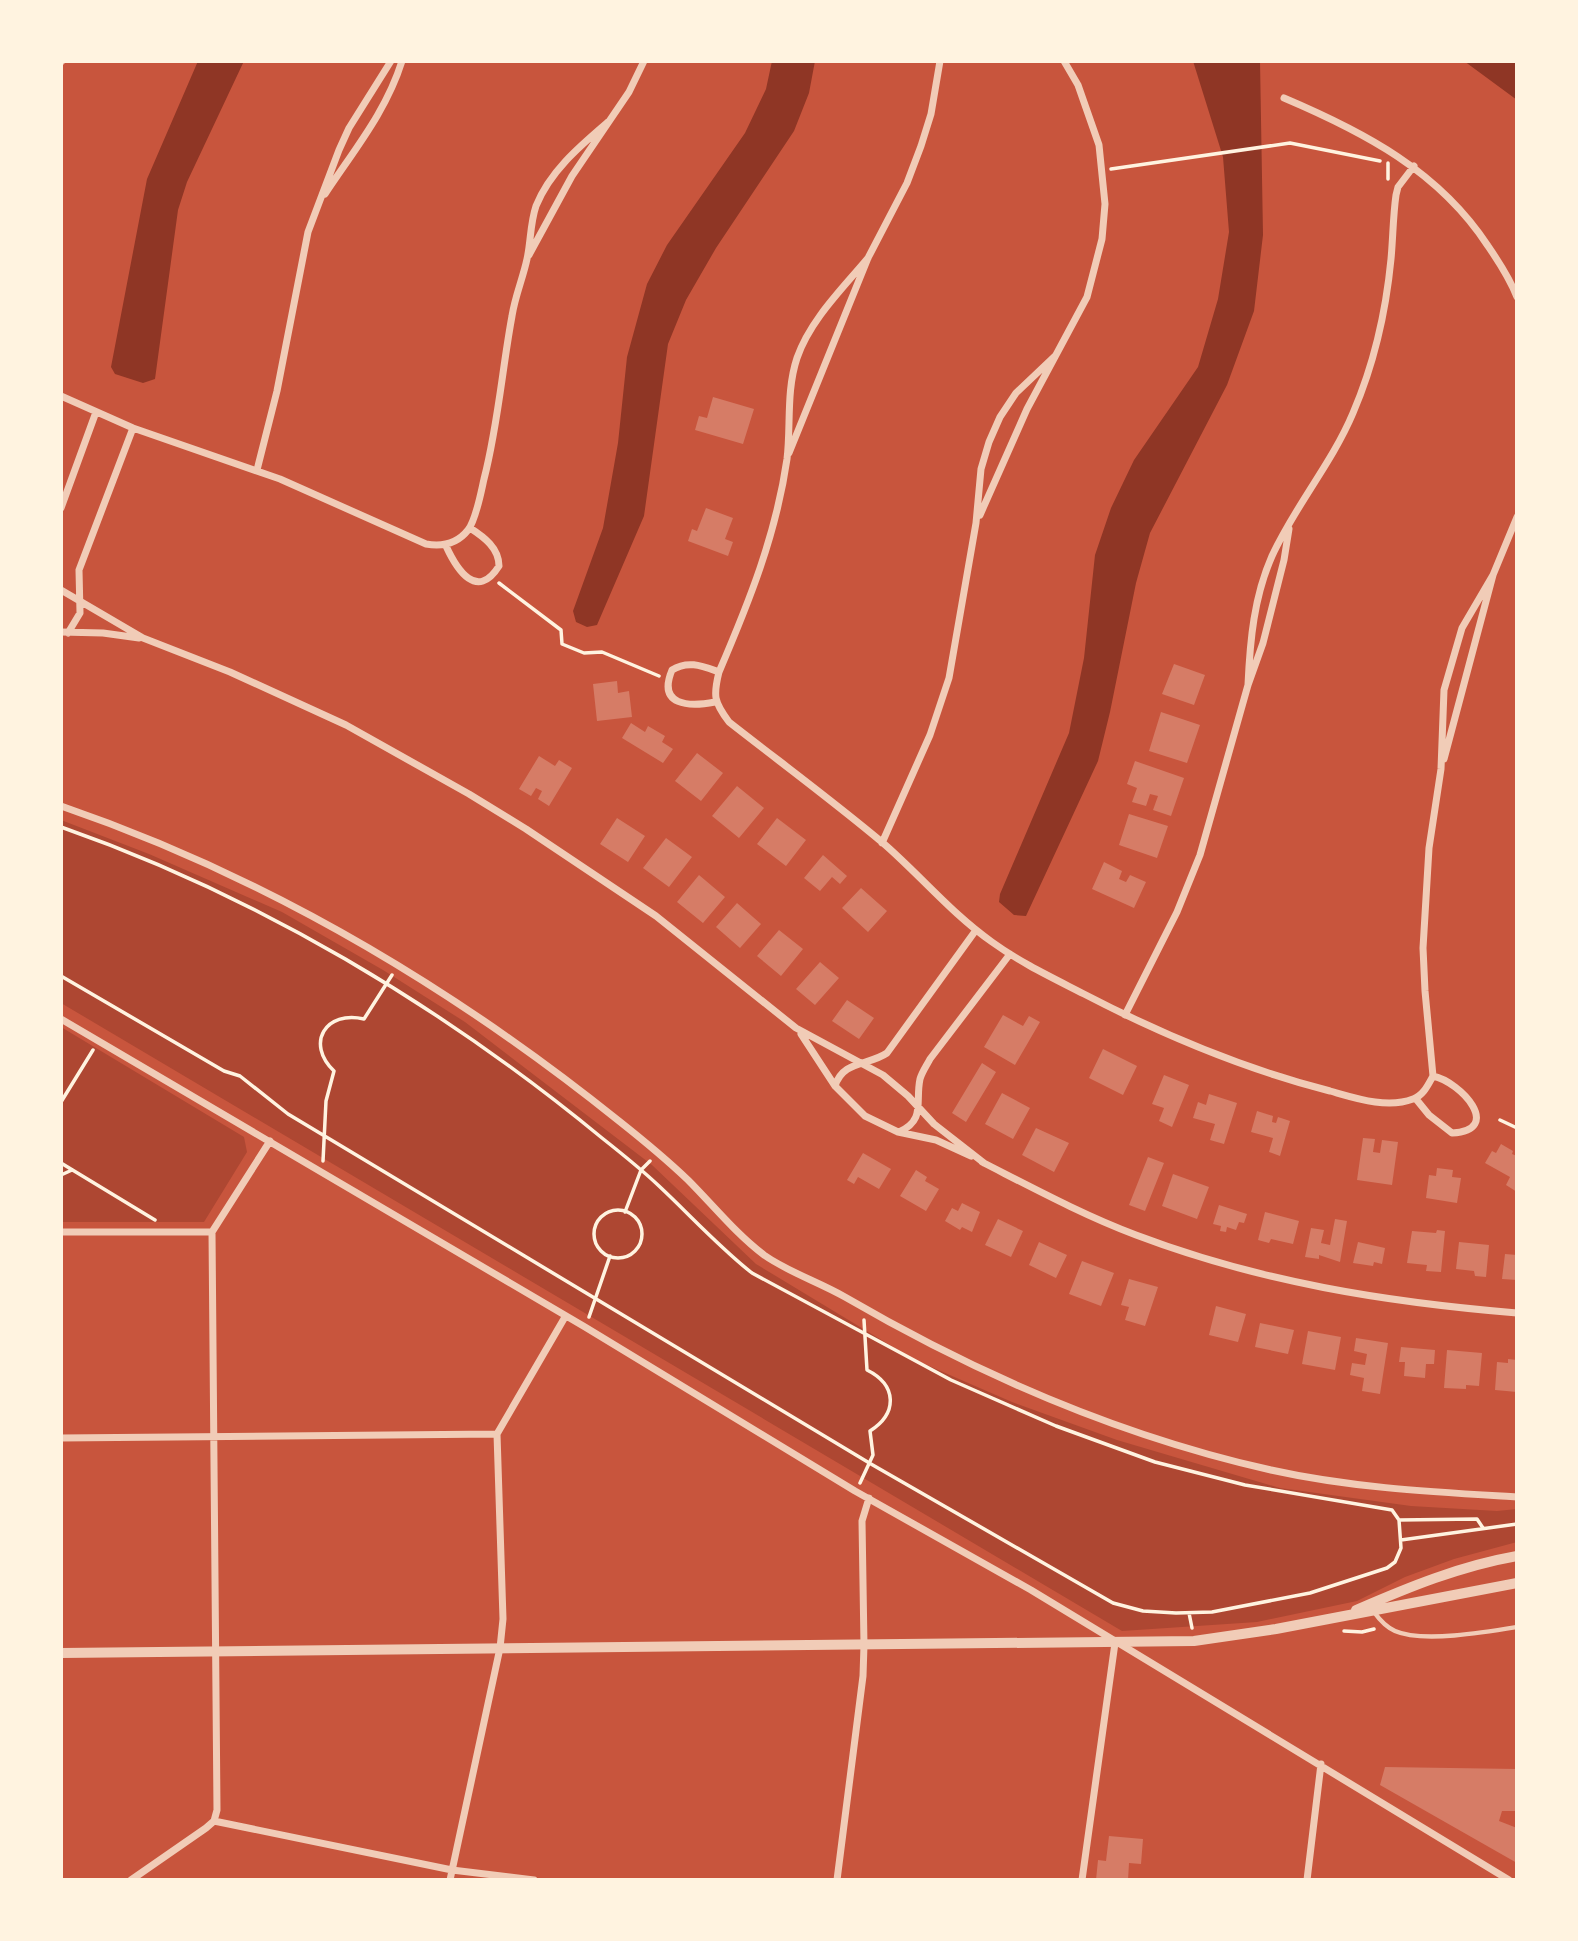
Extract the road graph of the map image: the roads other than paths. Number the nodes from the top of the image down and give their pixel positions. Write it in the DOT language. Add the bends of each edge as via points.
graph roads {
  1 [pos="391,61"];
  2 [pos="402,61"];
  3 [pos="643,61"];
  4 [pos="940,61"];
  5 [pos="1064,61"];
  6 [pos="1284,98"];
  7 [pos="608,122"];
  8 [pos="1414,166"];
  9 [pos="316,209"];
  10 [pos="868,258"];
  11 [pos="527,259"];
  12 [pos="1517,297"];
  13 [pos="1055,356"];
  14 [pos="61,396"];
  15 [pos="96,412"];
  16 [pos="133,428"];
  17 [pos="787,457"];
  18 [pos="257,470"];
  19 [pos="61,508"];
  20 [pos="1517,517"];
  21 [pos="976,523"];
  22 [pos="1290,525"];
  23 [pos="470,528"];
  24 [pos="446,546"];
  25 [pos="1493,575"];
  26 [pos="61,590"];
  27 [pos="79,601"];
  28 [pos="65,633"];
  29 [pos="143,638"];
  30 [pos="719,672"];
  31 [pos="1248,685"];
  32 [pos="715,702"];
  33 [pos="1441,769"];
  34 [pos="61,806"];
  35 [pos="882,843"];
  36 [pos="976,930"];
  37 [pos="1010,954"];
  38 [pos="1125,1016"];
  39 [pos="61,1019"];
  40 [pos="796,1028"];
  41 [pos="861,1062"];
  42 [pos="1433,1076"];
  43 [pos="835,1086"];
  44 [pos="1416,1099"];
  45 [pos="919,1108"];
  46 [pos="898,1132"];
  47 [pos="270,1141"];
  48 [pos="984,1163"];
  49 [pos="61,1232"];
  50 [pos="212,1232"];
  51 [pos="1517,1313"];
  52 [pos="565,1317"];
  53 [pos="497,1434"];
  54 [pos="214,1437"];
  55 [pos="61,1438"];
  56 [pos="1516,1497"];
  57 [pos="869,1498"];
  58 [pos="1515,1556"];
  59 [pos="1517,1583"];
  60 [pos="1373,1611"];
  61 [pos="1346,1615"];
  62 [pos="1517,1627"];
  63 [pos="1115,1643"];
  64 [pos="864,1645"];
  65 [pos="500,1648"];
  66 [pos="216,1651"];
  67 [pos="61,1653"];
  68 [pos="1321,1764"];
  69 [pos="214,1821"];
  70 [pos="452,1870"];
  71 [pos="131,1880"];
  72 [pos="450,1880"];
  73 [pos="534,1880"];
  74 [pos="837,1880"];
  75 [pos="1082,1880"];
  76 [pos="1307,1880"];
  77 [pos="1509,1880"];
  1 -- 9 [label="street" via="349,128"];
  2 -- 9 [label="street" via="374,124"];
  3 -- 7 [label="street"];
  4 -- 10 [label="street" via="922,146"];
  5 -- 13 [label="street" via="1078,85 1099,145 1105,204 1093,279"];
  6 -- 8 [label="street" via="1352,128"];
  7 -- 11 [label="street" via="572,176"];
  7 -- 11 [label="street" via="562,164 546,186 531,221"];
  8 -- 12 [label="street" via="1461,208"];
  8 -- 22 [label="street" via="1396,195 1389,281 1366,380 1340,442"];
  9 -- 18 [label="street"];
  10 -- 17 [label="street"];
  10 -- 17 [label="street" via="804,341 788,415"];
  11 -- 23 [label="street" via="512,316 491,450"];
  13 -- 21 [label="street"];
  13 -- 21 [label="street" via="1016,393 1000,417 981,470"];
  14 -- 15 [label="street"];
  15 -- 16 [label="street"];
  15 -- 19 [label="street"];
  16 -- 18 [label="street"];
  16 -- 27 [label="street" via="79,570"];
  17 -- 30 [label="street" via="765,559"];
  18 -- 24 [label="street" via="426,544"];
  20 -- 25 [label="street"];
  21 -- 35 [label="street" via="943,698"];
  22 -- 31 [label="street" via="1263,643"];
  22 -- 31 [label="street" via="1270,561 1254,610"];
  23 -- 24 [label="street"];
  23 -- 24 [label="street" via="495,550 499,566 491,578 474,581 467,577"];
  25 -- 33 [label="street"];
  25 -- 33 [label="street" via="1462,628 1448,672"];
  26 -- 27 [label="street"];
  27 -- 28 [label="street" via="80,613"];
  27 -- 29 [label="street"];
  28 -- 29 [label="street"];
  29 -- 40 [label="street" via="325,715 469,794 656,916"];
  30 -- 32 [label="street"];
  30 -- 32 [label="street" via="685,664 672,670 668,679 670,694 685,705"];
  31 -- 38 [label="street" via="1189,886"];
  32 -- 35 [label="street" via="729,722"];
  33 -- 42 [label="street" via="1429,848 1423,948"];
  34 -- 56 [label="street" via="191,856 398,965 574,1085 658,1153 768,1257 1010,1384 1204,1453 1274,1471 1356,1485"];
  35 -- 36 [label="street"];
  36 -- 37 [label="street"];
  36 -- 41 [label="street" via="887,1053"];
  37 -- 38 [label="street"];
  37 -- 45 [label="street" via="923,1071"];
  38 -- 44 [label="street" via="1290,1081 1383,1103"];
  39 -- 47 [label="street"];
  40 -- 41 [label="street"];
  40 -- 43 [label="street"];
  41 -- 43 [label="street" via="844,1070"];
  41 -- 45 [label="street" via="896,1085"];
  42 -- 44 [label="street"];
  42 -- 44 [label="street" via="1468,1097 1476,1115 1471,1127 1452,1133"];
  43 -- 46 [label="street" via="865,1116"];
  45 -- 46 [label="street" via="911,1125"];
  45 -- 48 [label="street"];
  46 -- 48 [label="street" via="936,1140"];
  47 -- 50 [label="street"];
  47 -- 52 [label="street"];
  48 -- 51 [label="street" via="1133,1234 1228,1266 1366,1297"];
  49 -- 50 [label="street"];
  50 -- 54 [label="street"];
  52 -- 53 [label="street"];
  52 -- 57 [label="street"];
  53 -- 54 [label="street"];
  53 -- 65 [label="street"];
  54 -- 55 [label="street"];
  54 -- 66 [label="street"];
  57 -- 63 [label="street"];
  57 -- 64 [label="street" via="862,1521"];
  58 -- 61 [label="street" via="1453,1571"];
  59 -- 60 [label="street"];
  60 -- 61 [label="street"];
  60 -- 62 [label="lane" via="1386,1625 1404,1633 1438,1636"];
  61 -- 63 [label="street" via="1194,1641"];
  63 -- 64 [label="street"];
  63 -- 68 [label="street"];
  63 -- 75 [label="street"];
  64 -- 65 [label="street"];
  64 -- 74 [label="street"];
  65 -- 66 [label="street"];
  65 -- 70 [label="street"];
  66 -- 67 [label="street"];
  66 -- 69 [label="street"];
  68 -- 76 [label="street"];
  68 -- 77 [label="street"];
  69 -- 70 [label="street"];
  69 -- 71 [label="street"];
  70 -- 72 [label="street"];
  70 -- 73 [label="street"];
}
